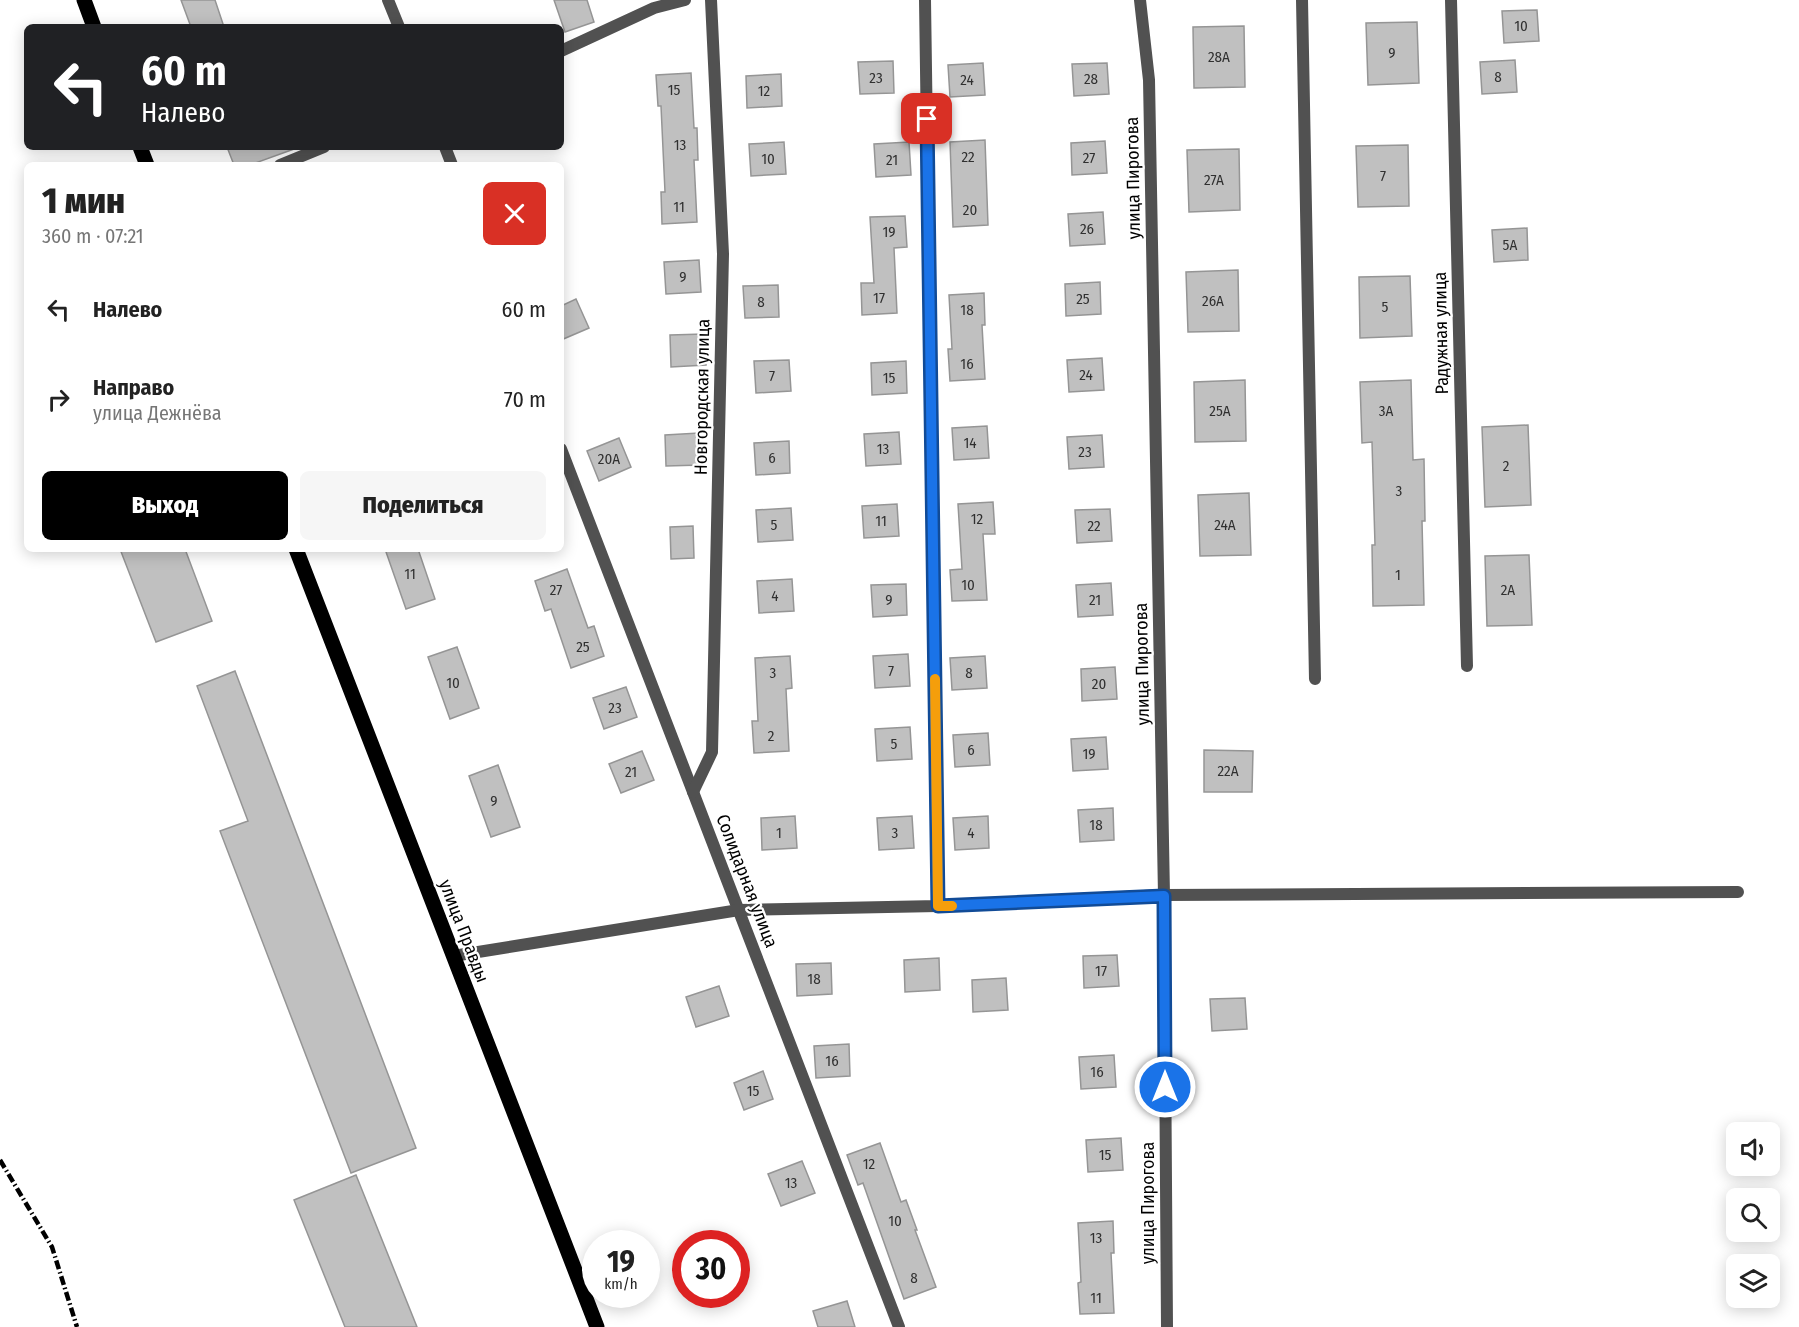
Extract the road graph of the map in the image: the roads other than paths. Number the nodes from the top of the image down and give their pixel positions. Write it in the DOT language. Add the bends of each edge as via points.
graph roads {
  1 [pos="84,0"];
  2 [pos="388,0"];
  3 [pos="685,0"];
  4 [pos="711,0"];
  5 [pos="926,0"];
  6 [pos="1140,0"];
  7 [pos="1302,0"];
  8 [pos="1451,0"];
  9 [pos="652,4"];
  10 [pos="93,24"];
  11 [pos="398,24"];
  12 [pos="564,49"];
  13 [pos="317,150"];
  14 [pos="287,162"];
  15 [pos="564,457"];
  16 [pos="297,552"];
  17 [pos="1467,666"];
  18 [pos="1315,679"];
  19 [pos="693,792"];
  20 [pos="1738,892"];
  21 [pos="1164,896"];
  22 [pos="938,906"];
  23 [pos="739,910"];
  24 [pos="453,956"];
  25 [pos="597,1327"];
  26 [pos="899,1327"];
  27 [pos="1167,1327"];
  1 -- 10 [label="main road"];
  2 -- 11 [label="street"];
  3 -- 9 [label="street"];
  4 -- 19 [label="street, Новгородская улица" via="723,254 712,752"];
  5 -- 22 [label="street"];
  6 -- 21 [label="street, улица Пирогова" via="1149,80"];
  7 -- 18 [label="street"];
  8 -- 17 [label="street, Радужная улица"];
  9 -- 12 [label="street"];
  13 -- 14 [label="street"];
  15 -- 19 [label="street, Солидарная улица"];
  16 -- 24 [label="main road, улица Правды"];
  19 -- 23 [label="street, Солидарная улица"];
  20 -- 21 [label="street"];
  21 -- 22 [label="street"];
  21 -- 27 [label="street, улица Пирогова"];
  22 -- 23 [label="street"];
  23 -- 24 [label="street"];
  23 -- 26 [label="street, Солидарная улица"];
  24 -- 25 [label="main road, улица Правды"];
}
